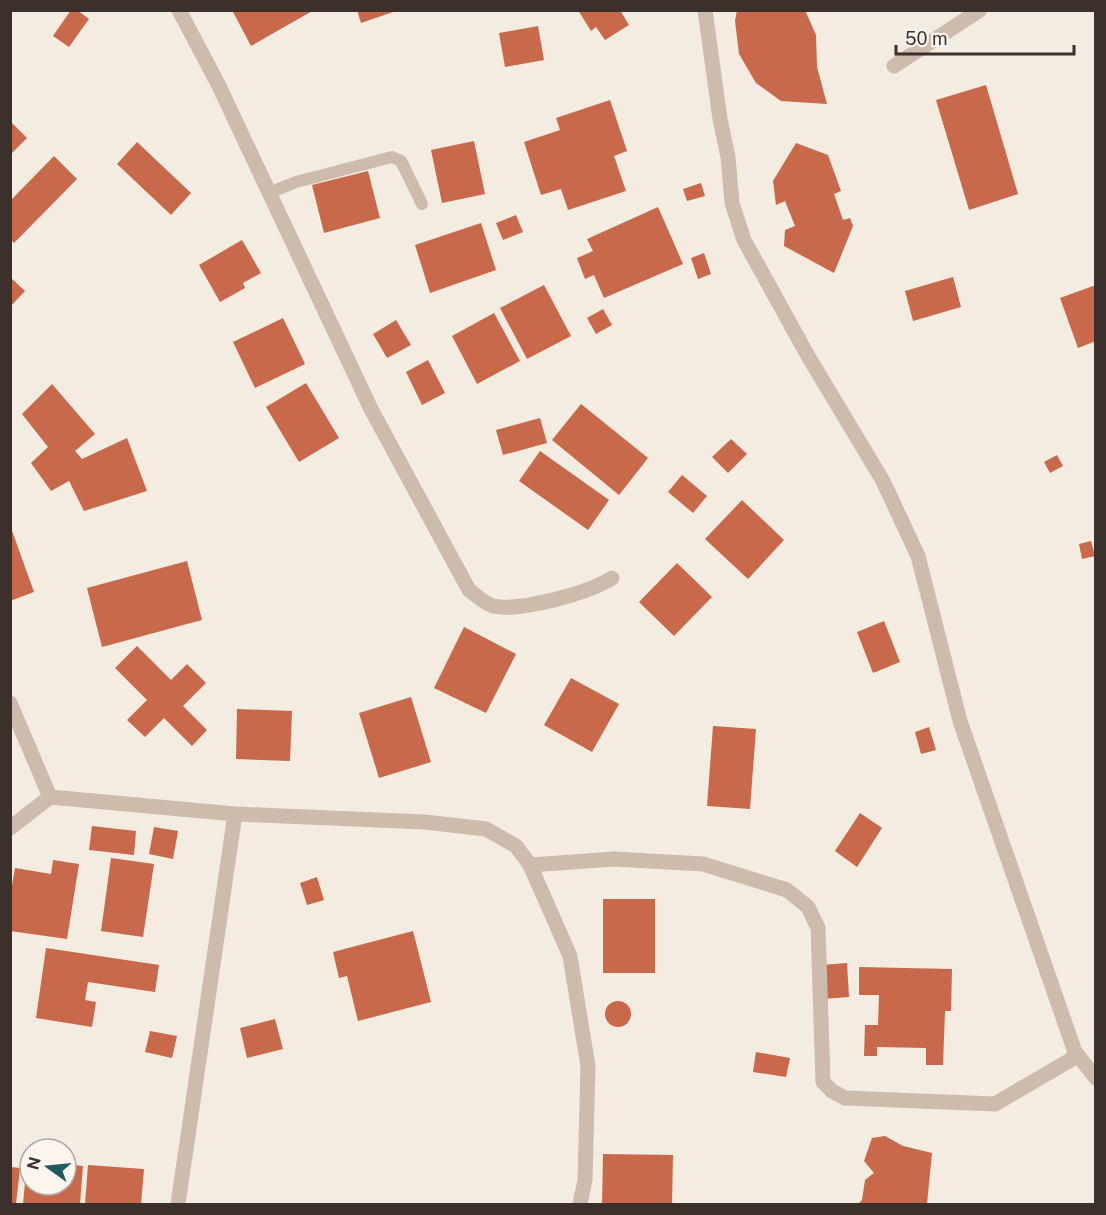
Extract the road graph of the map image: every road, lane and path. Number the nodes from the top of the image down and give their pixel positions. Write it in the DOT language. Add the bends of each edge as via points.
graph roads {
  1 [pos="179,10"];
  2 [pos="705,10"];
  3 [pos="980,10"];
  4 [pos="894,66"];
  5 [pos="269,193"];
  6 [pos="422,204"];
  7 [pos="612,578"];
  8 [pos="10,703"];
  9 [pos="50,797"];
  10 [pos="235,814"];
  11 [pos="10,828"];
  12 [pos="530,865"];
  13 [pos="1075,1052"];
  14 [pos="1095,1078"];
  15 [pos="178,1204"];
  16 [pos="580,1204"];
  1 -- 5 [label="street"];
  2 -- 13 [label="street" via="732,203 744,240 883,481 918,556 960,721"];
  3 -- 4 [label="street"];
  5 -- 6 [label="lane" via="296,182 396,158"];
  5 -- 7 [label="street" via="371,409 469,590 485,602 510,607 576,595"];
  8 -- 9 [label="street"];
  9 -- 10 [label="street"];
  9 -- 11 [label="street"];
  10 -- 12 [label="street" via="425,822 486,829 516,846"];
  10 -- 15 [label="street"];
  12 -- 13 [label="street" via="614,859 703,864 787,890 808,907 818,928 820,1064 823,1082 845,1098 995,1104 1072,1059"];
  12 -- 16 [label="street" via="570,956 588,1066 585,1180"];
  13 -- 14 [label="street"];
}
